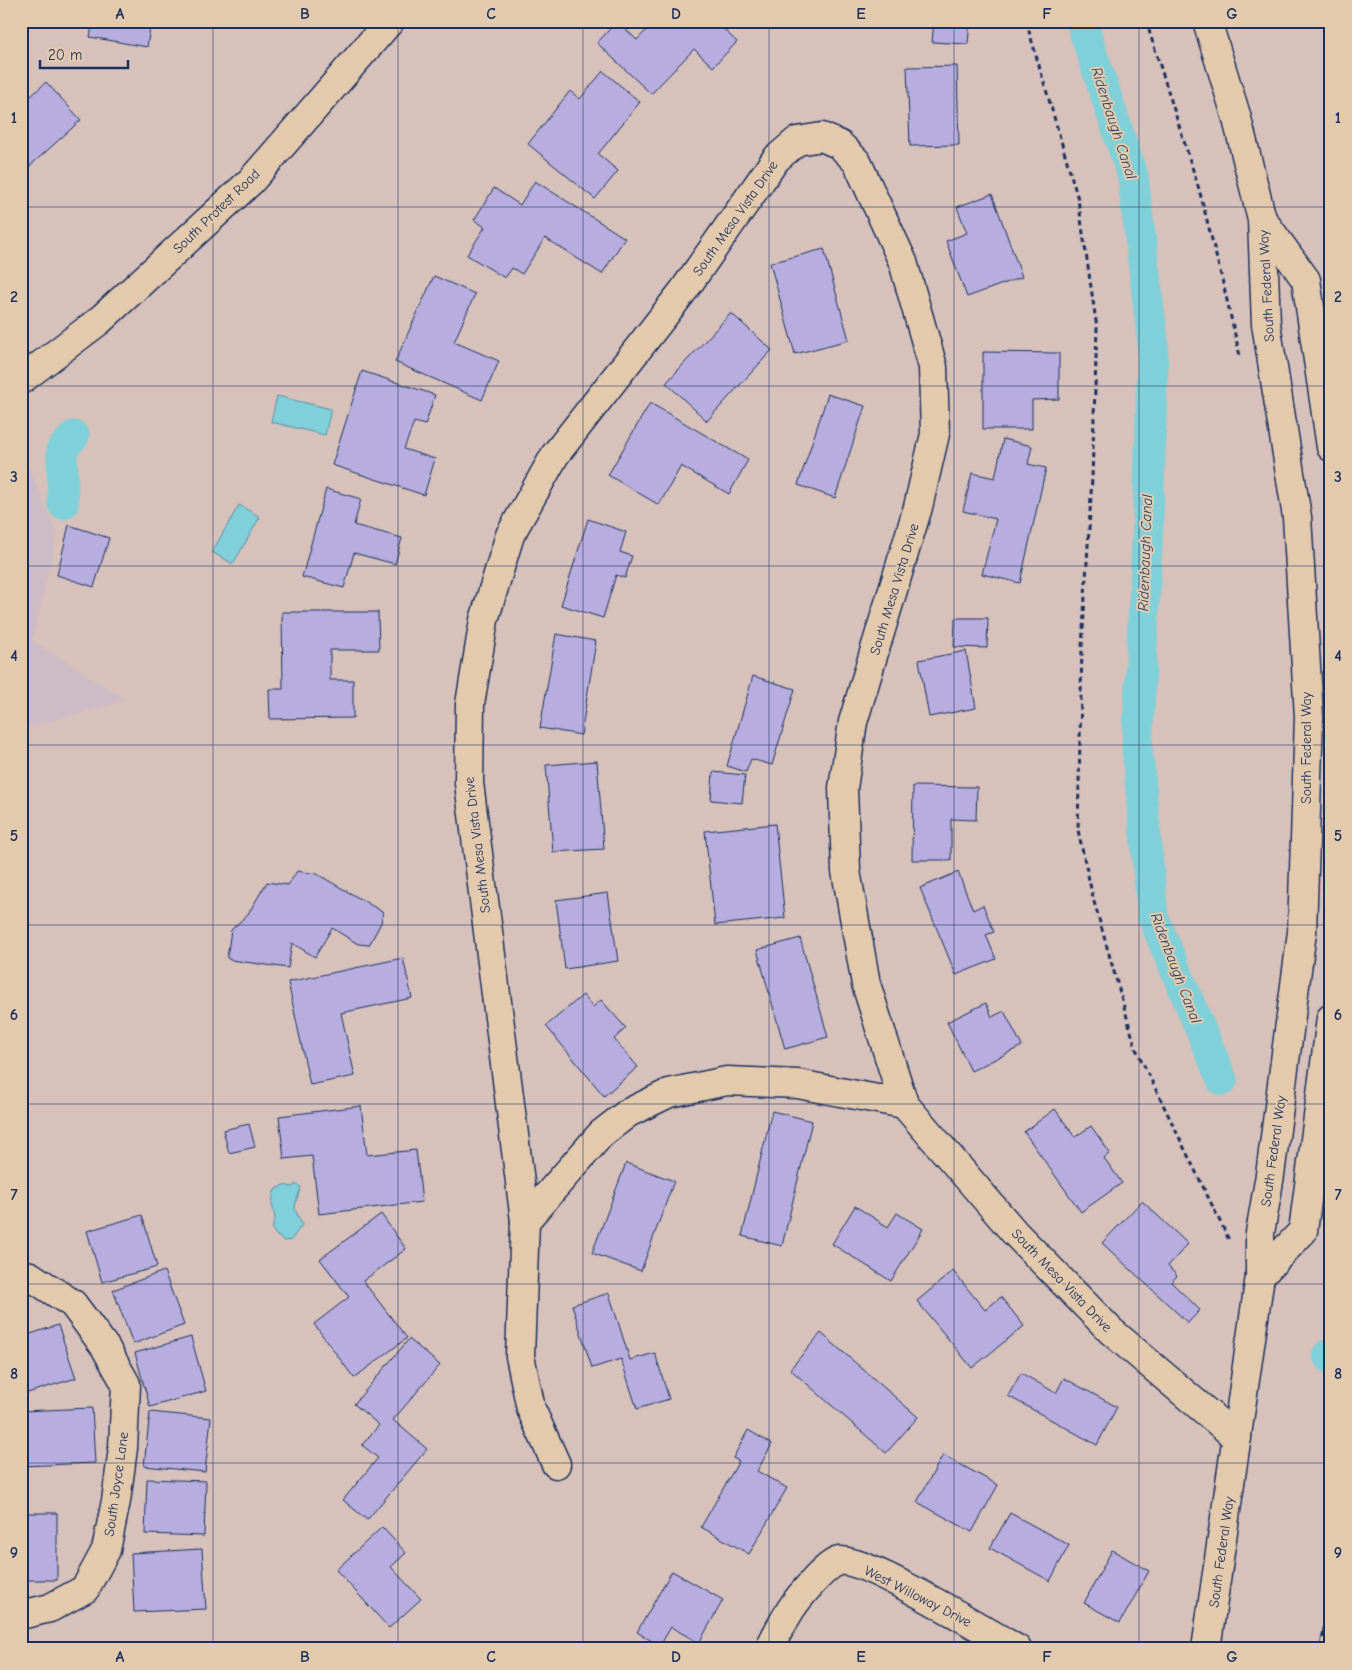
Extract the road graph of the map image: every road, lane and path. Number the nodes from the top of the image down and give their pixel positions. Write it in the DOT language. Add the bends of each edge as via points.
graph roads {
  1 [pos="390,21"];
  2 [pos="1026,21"];
  3 [pos="1146,21"];
  4 [pos="1207,21"];
  5 [pos="1262,219"];
  6 [pos="1241,363"];
  7 [pos="21,380"];
  8 [pos="1331,447"];
  9 [pos="1331,1018"];
  10 [pos="904,1104"];
  11 [pos="525,1221"];
  12 [pos="1232,1246"];
  13 [pos="21,1274"];
  14 [pos="1260,1276"];
  15 [pos="1237,1438"];
  16 [pos="556,1464"];
  17 [pos="21,1615"];
  18 [pos="769,1649"];
  19 [pos="1017,1649"];
  20 [pos="1206,1649"];
  1 -- 7 [label="street, South Protest Road" via="250,182 99,321"];
  2 -- 12 [label="path" via="1078,199 1097,328 1082,647 1078,830 1093,898 1136,1049"];
  3 -- 6 [label="path" via="1199,188"];
  4 -- 5 [label="street, South Federal Way" via="1236,114"];
  5 -- 8 [label="street, South Federal Way" via="1306,280"];
  5 -- 14 [label="street, South Federal Way" via="1266,324 1298,517 1309,717 1302,932 1260,1233"];
  9 -- 14 [label="street" via="1303,1230"];
  10 -- 11 [label="street" via="798,1084 727,1081 669,1093 628,1113 601,1134"];
  10 -- 11 [label="street, South Mesa Vista Drive" via="866,984 846,870 842,788 853,722 918,507 935,434 933,367 903,262 856,162 840,145 822,137 797,141 776,159 684,290 555,455 510,535 484,620 470,704 468,784"];
  10 -- 15 [label="street, South Mesa Vista Drive" via="1015,1233 1111,1331"];
  11 -- 16 [label="street, South Mesa Vista Drive" via="520,1356 531,1408"];
  13 -- 17 [label="street, South Joyce Lane" via="30,1276 72,1304 105,1347 126,1384 123,1448 106,1550 85,1589 50,1608"];
  14 -- 15 [label="street, South Federal Way"];
  15 -- 20 [label="street, South Federal Way"];
  18 -- 19 [label="street, West Willoway Drive" via="792,1607 827,1566 839,1560 895,1581"];
}
